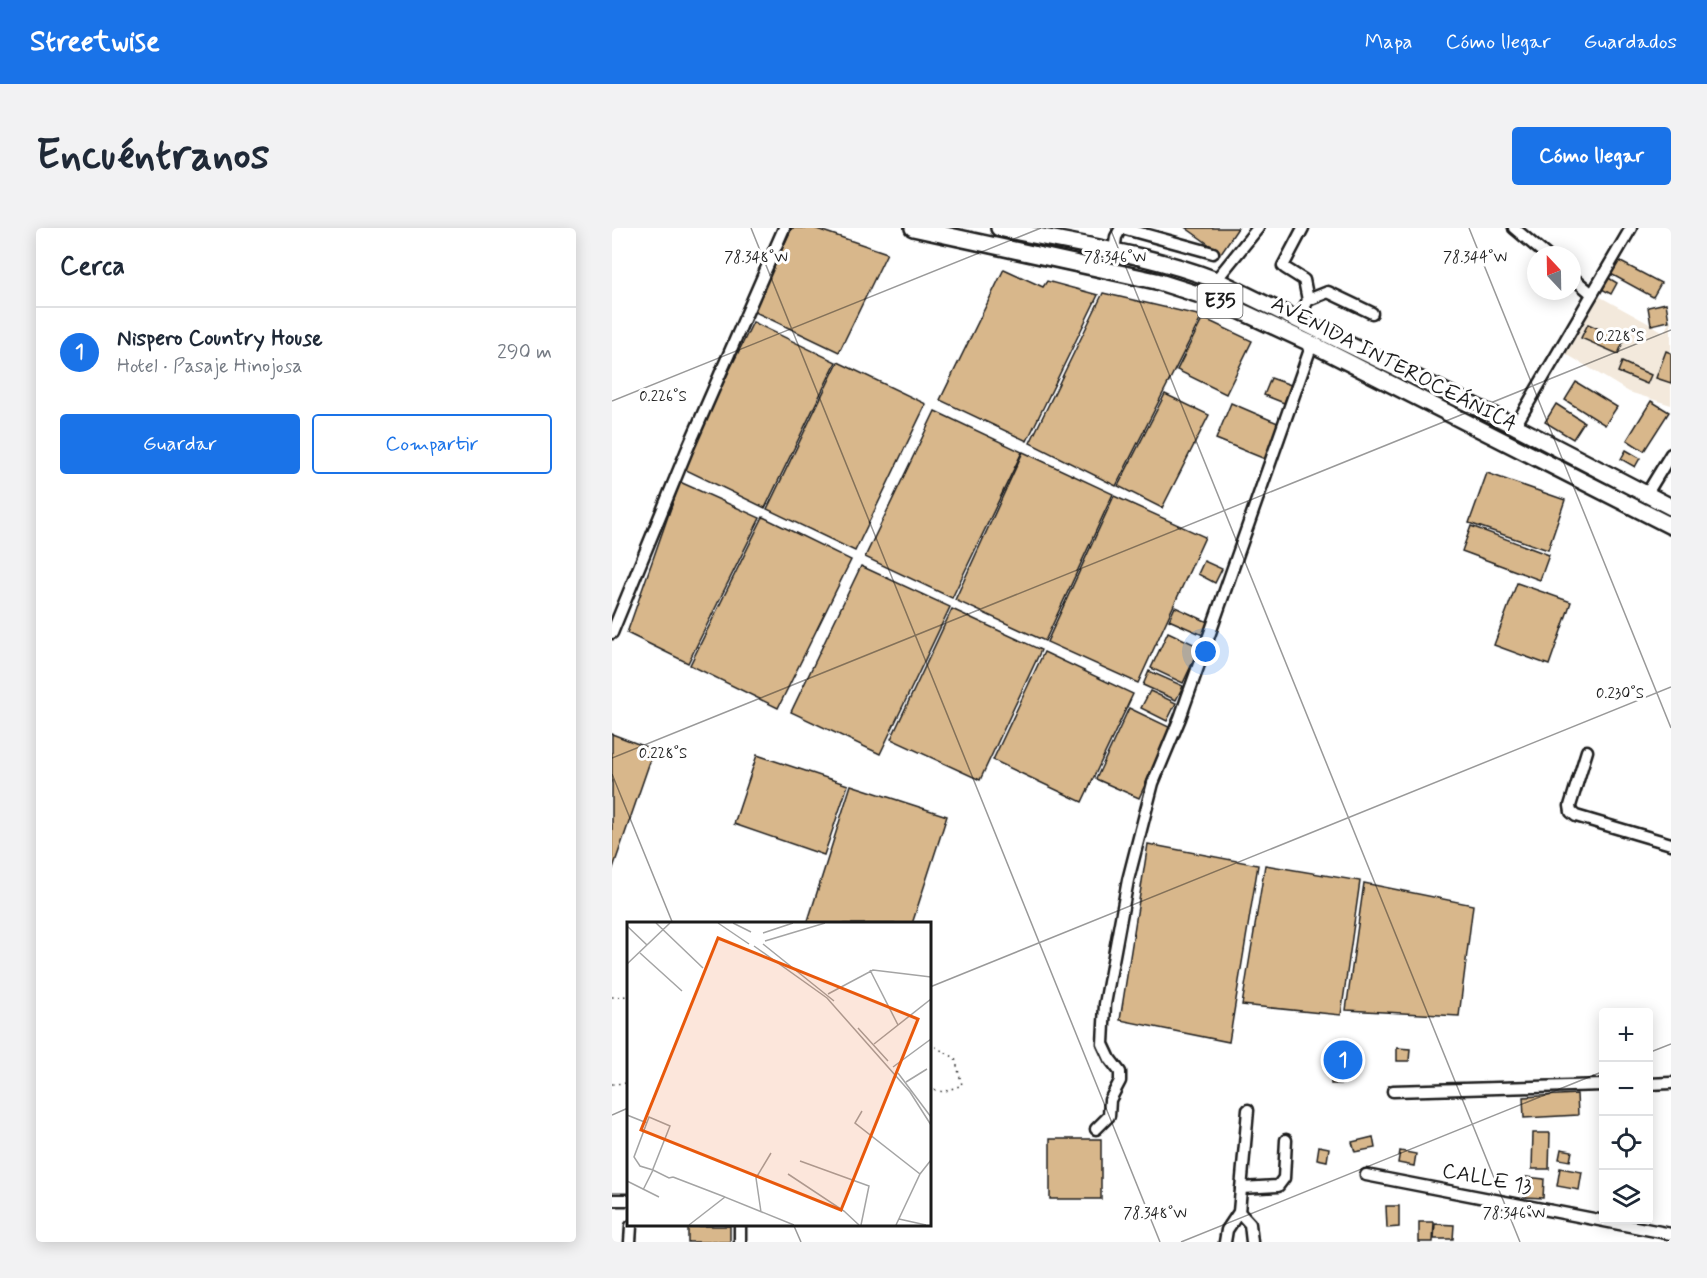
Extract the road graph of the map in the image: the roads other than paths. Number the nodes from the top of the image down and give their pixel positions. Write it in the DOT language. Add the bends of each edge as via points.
graph roads {
  1 [pos="784,228"];
  2 [pos="913,228"];
  3 [pos="999,228"];
  4 [pos="1121,228"];
  5 [pos="1258,228"];
  6 [pos="1303,228"];
  7 [pos="1514,228"];
  8 [pos="1631,228"];
  9 [pos="1535,246"];
  10 [pos="1114,251"];
  11 [pos="1213,253"];
  12 [pos="1216,280"];
  13 [pos="1304,280"];
  14 [pos="1581,285"];
  15 [pos="1328,292"];
  16 [pos="1592,294"];
  17 [pos="1308,300"];
  18 [pos="1372,313"];
  19 [pos="1298,320"];
  20 [pos="1312,344"];
  21 [pos="1515,426"];
  22 [pos="1671,454"];
  23 [pos="1646,495"];
  24 [pos="1671,507"];
  25 [pos="1671,526"];
  26 [pos="612,633"];
  27 [pos="1587,752"];
  28 [pos="1671,844"];
  29 [pos="1671,1083"];
  30 [pos="1653,1084"];
  31 [pos="1599,1085"];
  32 [pos="1393,1091"];
  33 [pos="1248,1110"];
  34 [pos="1096,1129"];
  35 [pos="1286,1140"];
  36 [pos="1366,1175"];
  37 [pos="1241,1188"];
  38 [pos="1239,1212"];
  39 [pos="631,1227"];
  40 [pos="1671,1234"];
  41 [pos="630,1242"];
  42 [pos="1225,1242"];
  43 [pos="1252,1242"];
  1 -- 26 [label="street"];
  2 -- 20 [label="highway, AVENIDA INTEROCEÁNICA / E35" via="1186,289"];
  3 -- 10 [label="highway, AVENIDA INTEROCEÁNICA / E35"];
  4 -- 10 [label="street"];
  4 -- 11 [label="street"];
  5 -- 12 [label="street"];
  6 -- 13 [label="street" via="1283,266"];
  7 -- 9 [label="street"];
  8 -- 16 [label="street"];
  10 -- 12 [label="highway, AVENIDA INTEROCEÁNICA / E35"];
  12 -- 19 [label="highway, AVENIDA INTEROCEÁNICA / E35"];
  13 -- 15 [label="street"];
  13 -- 17 [label="street"];
  14 -- 16 [label="street"];
  15 -- 17 [label="street"];
  15 -- 18 [label="street"];
  16 -- 21 [label="street"];
  17 -- 19 [label="street"];
  19 -- 21 [label="highway, AVENIDA INTEROCEÁNICA / E35"];
  20 -- 25 [label="highway, AVENIDA INTEROCEÁNICA / E35"];
  20 -- 34 [label="street" via="1180,718 1153,783 1128,880 1105,1004 1103,1044 1120,1072 1120,1081 1110,1100 1108,1116"];
  21 -- 23 [label="highway, AVENIDA INTEROCEÁNICA / E35"];
  22 -- 23 [label="street"];
  23 -- 24 [label="highway, AVENIDA INTEROCEÁNICA / E35"];
  27 -- 28 [label="street" via="1570,806 1572,812"];
  29 -- 30 [label="street"];
  31 -- 32 [label="street"];
  33 -- 37 [label="street"];
  35 -- 37 [label="street" via="1281,1183"];
  36 -- 40 [label="street, CALLE 13"];
  37 -- 38 [label="street"];
  38 -- 42 [label="street" via="1227,1230"];
  38 -- 43 [label="street" via="1250,1224"];
  39 -- 41 [label="street"];
}
